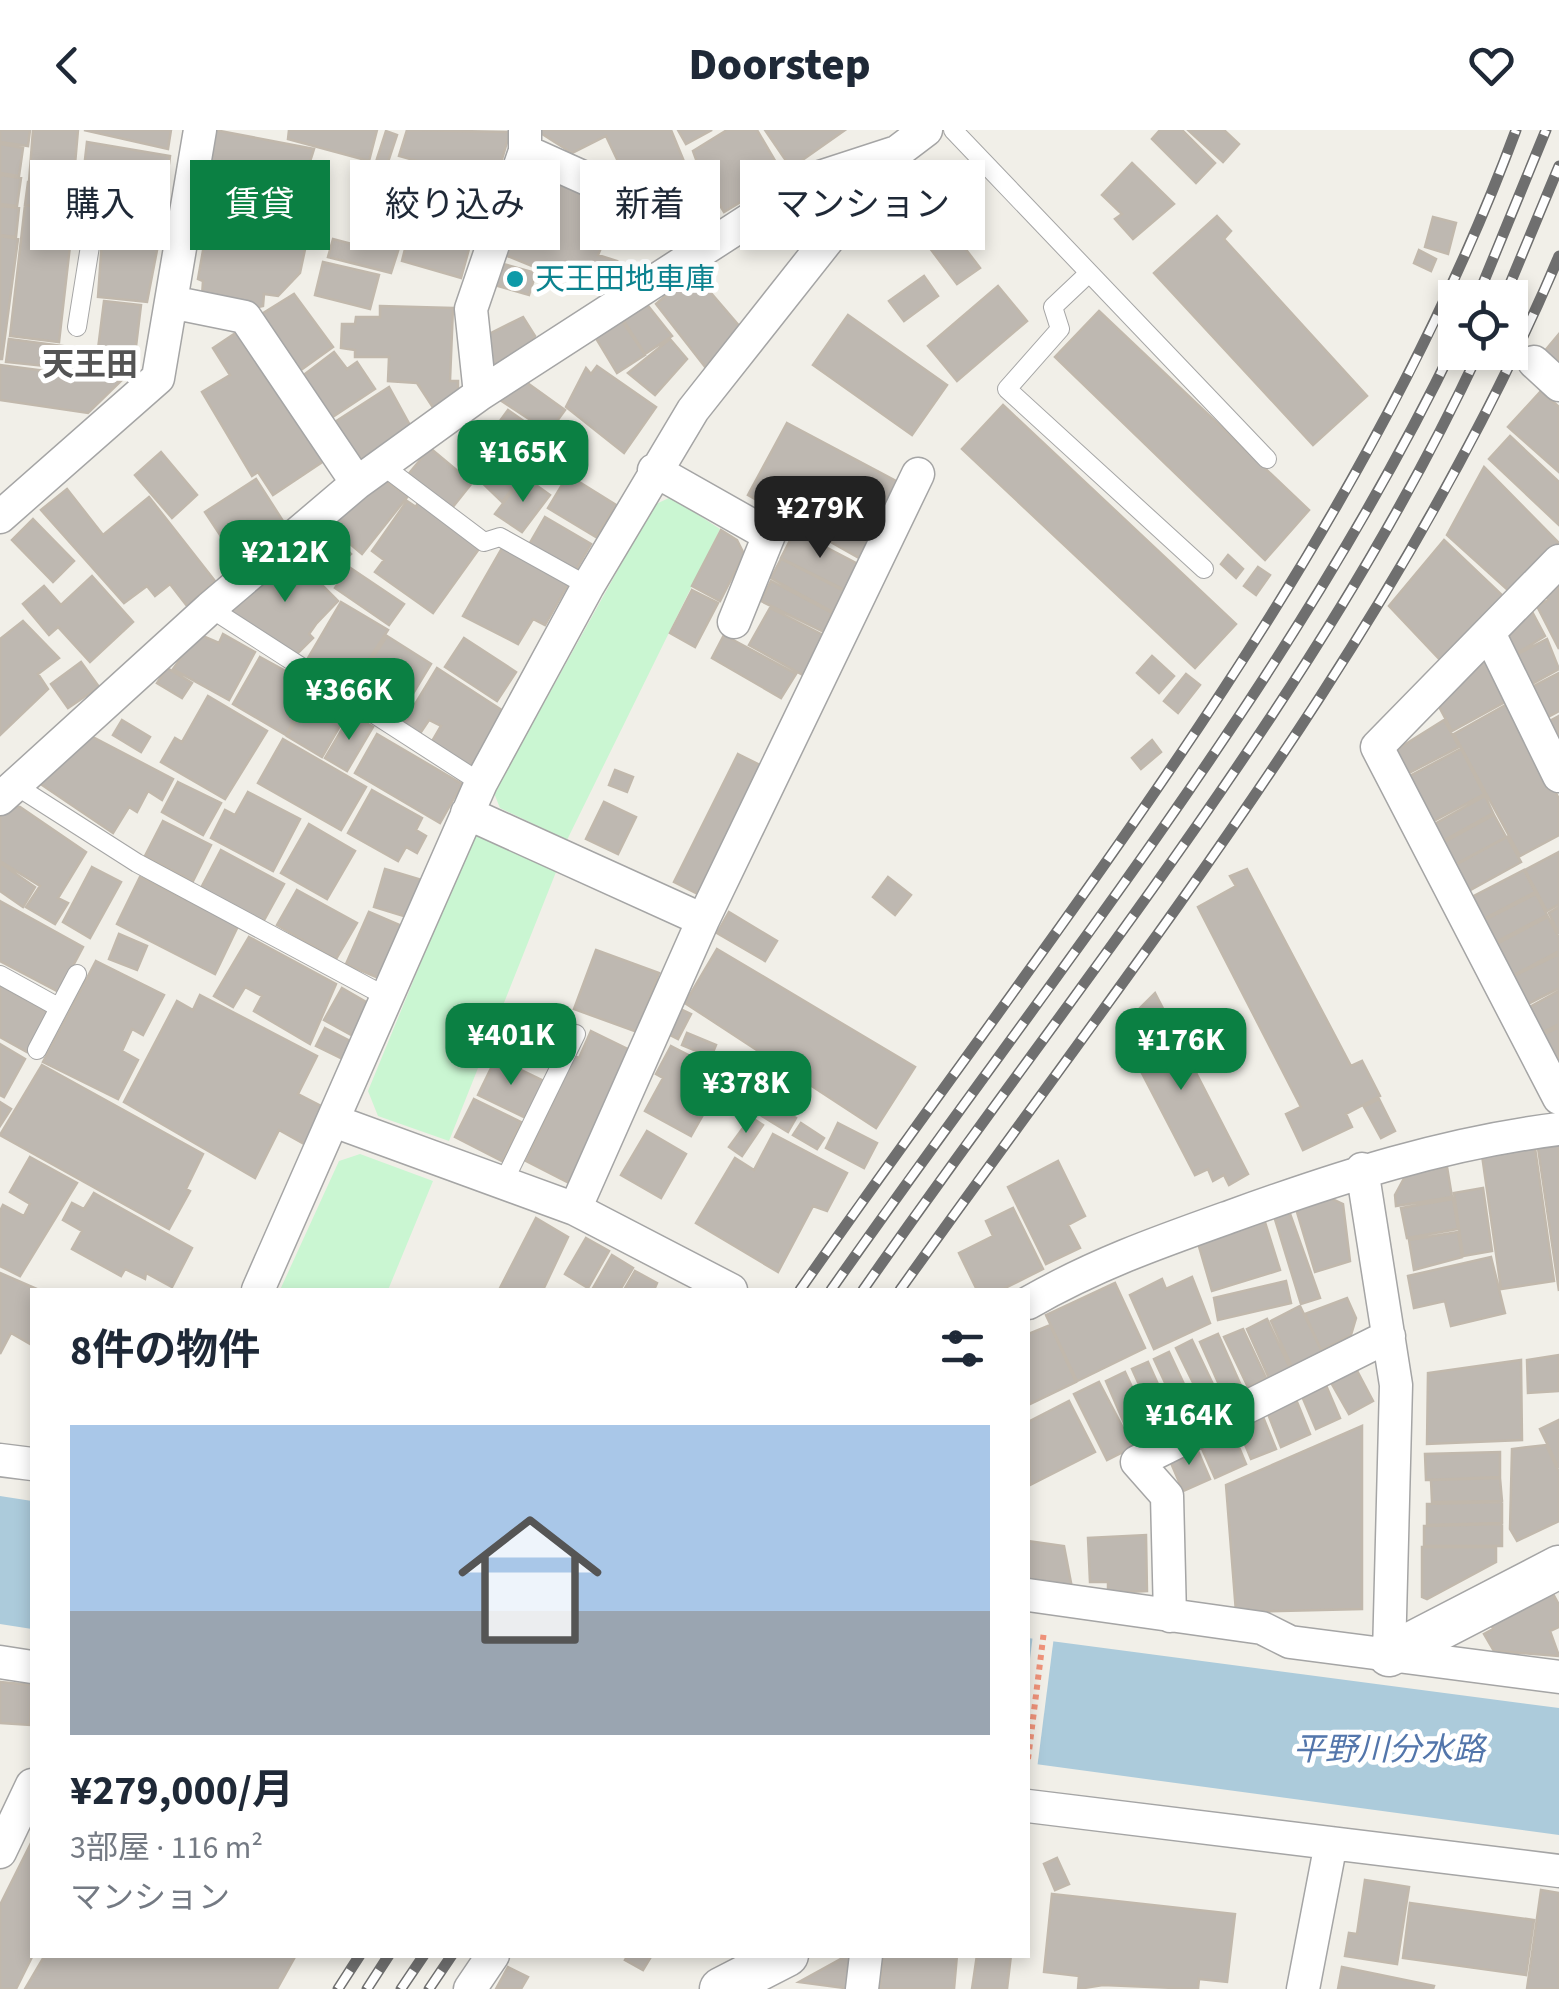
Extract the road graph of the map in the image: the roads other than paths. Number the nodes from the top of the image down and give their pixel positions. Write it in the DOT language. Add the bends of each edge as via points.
graph roads {
  1 [pos="200,130"];
  2 [pos="926,130"];
  3 [pos="953,130"];
  4 [pos="525,140"];
  5 [pos="897,152"];
  6 [pos="580,168"];
  7 [pos="184,224"];
  8 [pos="720,235"];
  9 [pos="696,250"];
  10 [pos="1089,273"];
  11 [pos="171,302"];
  12 [pos="77,326"];
  13 [pos="1534,362"];
  14 [pos="1559,385"];
  15 [pos="480,394"];
  16 [pos="1267,459"];
  17 [pos="654,470"];
  18 [pos="369,474"];
  19 [pos="918,474"];
  20 [pos="0,517"];
  21 [pos="1559,561"];
  22 [pos="1204,569"];
  23 [pos="588,586"];
  24 [pos="210,608"];
  25 [pos="734,622"];
  26 [pos="1489,632"];
  27 [pos="1559,776"];
  28 [pos="9,793"];
  29 [pos="474,798"];
  30 [pos="703,920"];
  31 [pos="0,974"];
  32 [pos="77,974"];
  33 [pos="385,996"];
  34 [pos="58,1007"];
  35 [pos="576,1034"];
  36 [pos="36,1050"];
  37 [pos="1559,1098"];
  38 [pos="334,1121"];
  39 [pos="1559,1129"];
  40 [pos="1362,1169"];
  41 [pos="504,1180"];
  42 [pos="575,1209"];
  43 [pos="259,1288"];
  44 [pos="727,1288"];
  45 [pos="1030,1301"];
  46 [pos="1389,1336"];
  47 [pos="0,1460"];
  48 [pos="30,1464"];
  49 [pos="1559,1567"];
  50 [pos="1037,1604"];
  51 [pos="1170,1616"];
  52 [pos="1389,1655"];
  53 [pos="0,1662"];
  54 [pos="30,1666"];
  55 [pos="1559,1677"];
  56 [pos="30,1789"];
  57 [pos="1030,1806"];
  58 [pos="1330,1843"];
  59 [pos="0,1852"];
  60 [pos="1559,1871"];
  61 [pos="492,1958"];
  62 [pos="782,1958"];
  63 [pos="866,1958"];
  64 [pos="470,1989"];
  65 [pos="721,1989"];
  66 [pos="862,1989"];
  67 [pos="1303,1989"];
  1 -- 7 [label="street"];
  2 -- 5 [label="street"];
  3 -- 10 [label="lane"];
  4 -- 6 [label="street"];
  4 -- 15 [label="street" via="471,309"];
  5 -- 8 [label="street" via="810,180"];
  5 -- 17 [label="street" via="693,410"];
  7 -- 11 [label="street"];
  7 -- 12 [label="lane" via="95,216"];
  9 -- 15 [label="street"];
  10 -- 16 [label="lane"];
  10 -- 22 [label="lane" via="1052,307 1060,329 1007,389"];
  11 -- 18 [label="street" via="245,317"];
  11 -- 20 [label="street" via="158,378"];
  13 -- 14 [label="street"];
  15 -- 18 [label="street"];
  17 -- 23 [label="street"];
  17 -- 25 [label="street" via="769,535"];
  18 -- 23 [label="lane" via="484,542 500,536"];
  18 -- 24 [label="street"];
  19 -- 30 [label="street"];
  21 -- 26 [label="street"];
  23 -- 29 [label="street"];
  24 -- 28 [label="street"];
  24 -- 29 [label="lane"];
  26 -- 27 [label="street"];
  26 -- 37 [label="street" via="1377,748"];
  28 -- 33 [label="lane"];
  29 -- 30 [label="street"];
  29 -- 33 [label="street"];
  30 -- 42 [label="street"];
  31 -- 34 [label="lane"];
  32 -- 34 [label="lane"];
  33 -- 38 [label="street"];
  34 -- 36 [label="lane"];
  35 -- 41 [label="lane"];
  38 -- 41 [label="street"];
  38 -- 43 [label="street"];
  39 -- 40 [label="street"];
  40 -- 45 [label="street" via="1093,1266"];
  40 -- 46 [label="street"];
  41 -- 42 [label="street"];
  42 -- 44 [label="street"];
  46 -- 51 [label="street" via="1136,1462 1167,1496"];
  46 -- 52 [label="street" via="1396,1385"];
  47 -- 48 [label="street"];
  49 -- 52 [label="street"];
  50 -- 51 [label="street"];
  51 -- 52 [label="street"];
  52 -- 55 [label="street"];
  53 -- 54 [label="street"];
  56 -- 59 [label="street"];
  57 -- 58 [label="street"];
  58 -- 60 [label="street"];
  58 -- 67 [label="street"];
  61 -- 64 [label="street"];
  62 -- 65 [label="street"];
  63 -- 66 [label="street"];
}
